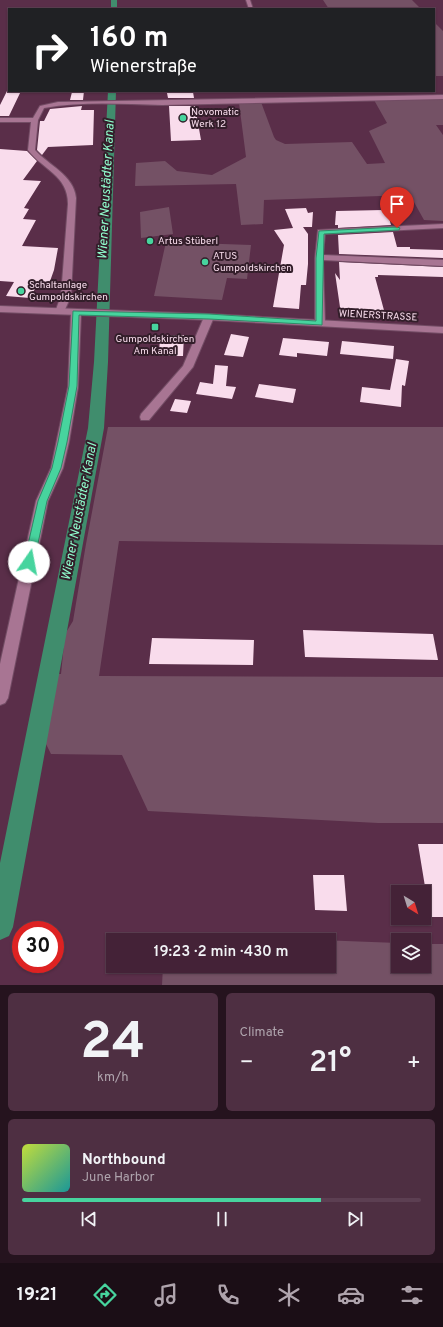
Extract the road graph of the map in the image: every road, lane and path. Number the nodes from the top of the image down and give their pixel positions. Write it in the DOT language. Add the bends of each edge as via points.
graph roads {
  1 [pos="284,92"];
  2 [pos="443,97"];
  3 [pos="288,100"];
  4 [pos="0,120"];
  5 [pos="35,120"];
  6 [pos="443,226"];
  7 [pos="319,258"];
  8 [pos="443,263"];
  9 [pos="0,309"];
  10 [pos="60,312"];
  11 [pos="76,313"];
  12 [pos="209,317"];
  13 [pos="320,323"];
  14 [pos="443,330"];
  15 [pos="145,417"];
  16 [pos="0,698"];
  1 -- 3 [label="street"];
  2 -- 3 [label="street"];
  3 -- 5 [label="street" via="47,105 39,110"];
  4 -- 5 [label="street"];
  5 -- 10 [label="street" via="31,150 63,179 71,190 66,296"];
  6 -- 7 [label="street" via="321,232"];
  7 -- 8 [label="street"];
  7 -- 13 [label="street"];
  9 -- 10 [label="street, WIENERSTRASSE"];
  10 -- 11 [label="street, WIENERSTRASSE"];
  11 -- 12 [label="street, WIENERSTRASSE"];
  11 -- 16 [label="street" via="73,386 63,442 57,468 42,501"];
  12 -- 13 [label="street, WIENERSTRASSE"];
  12 -- 15 [label="street" via="188,367"];
  13 -- 14 [label="street, WIENERSTRASSE"];
}
